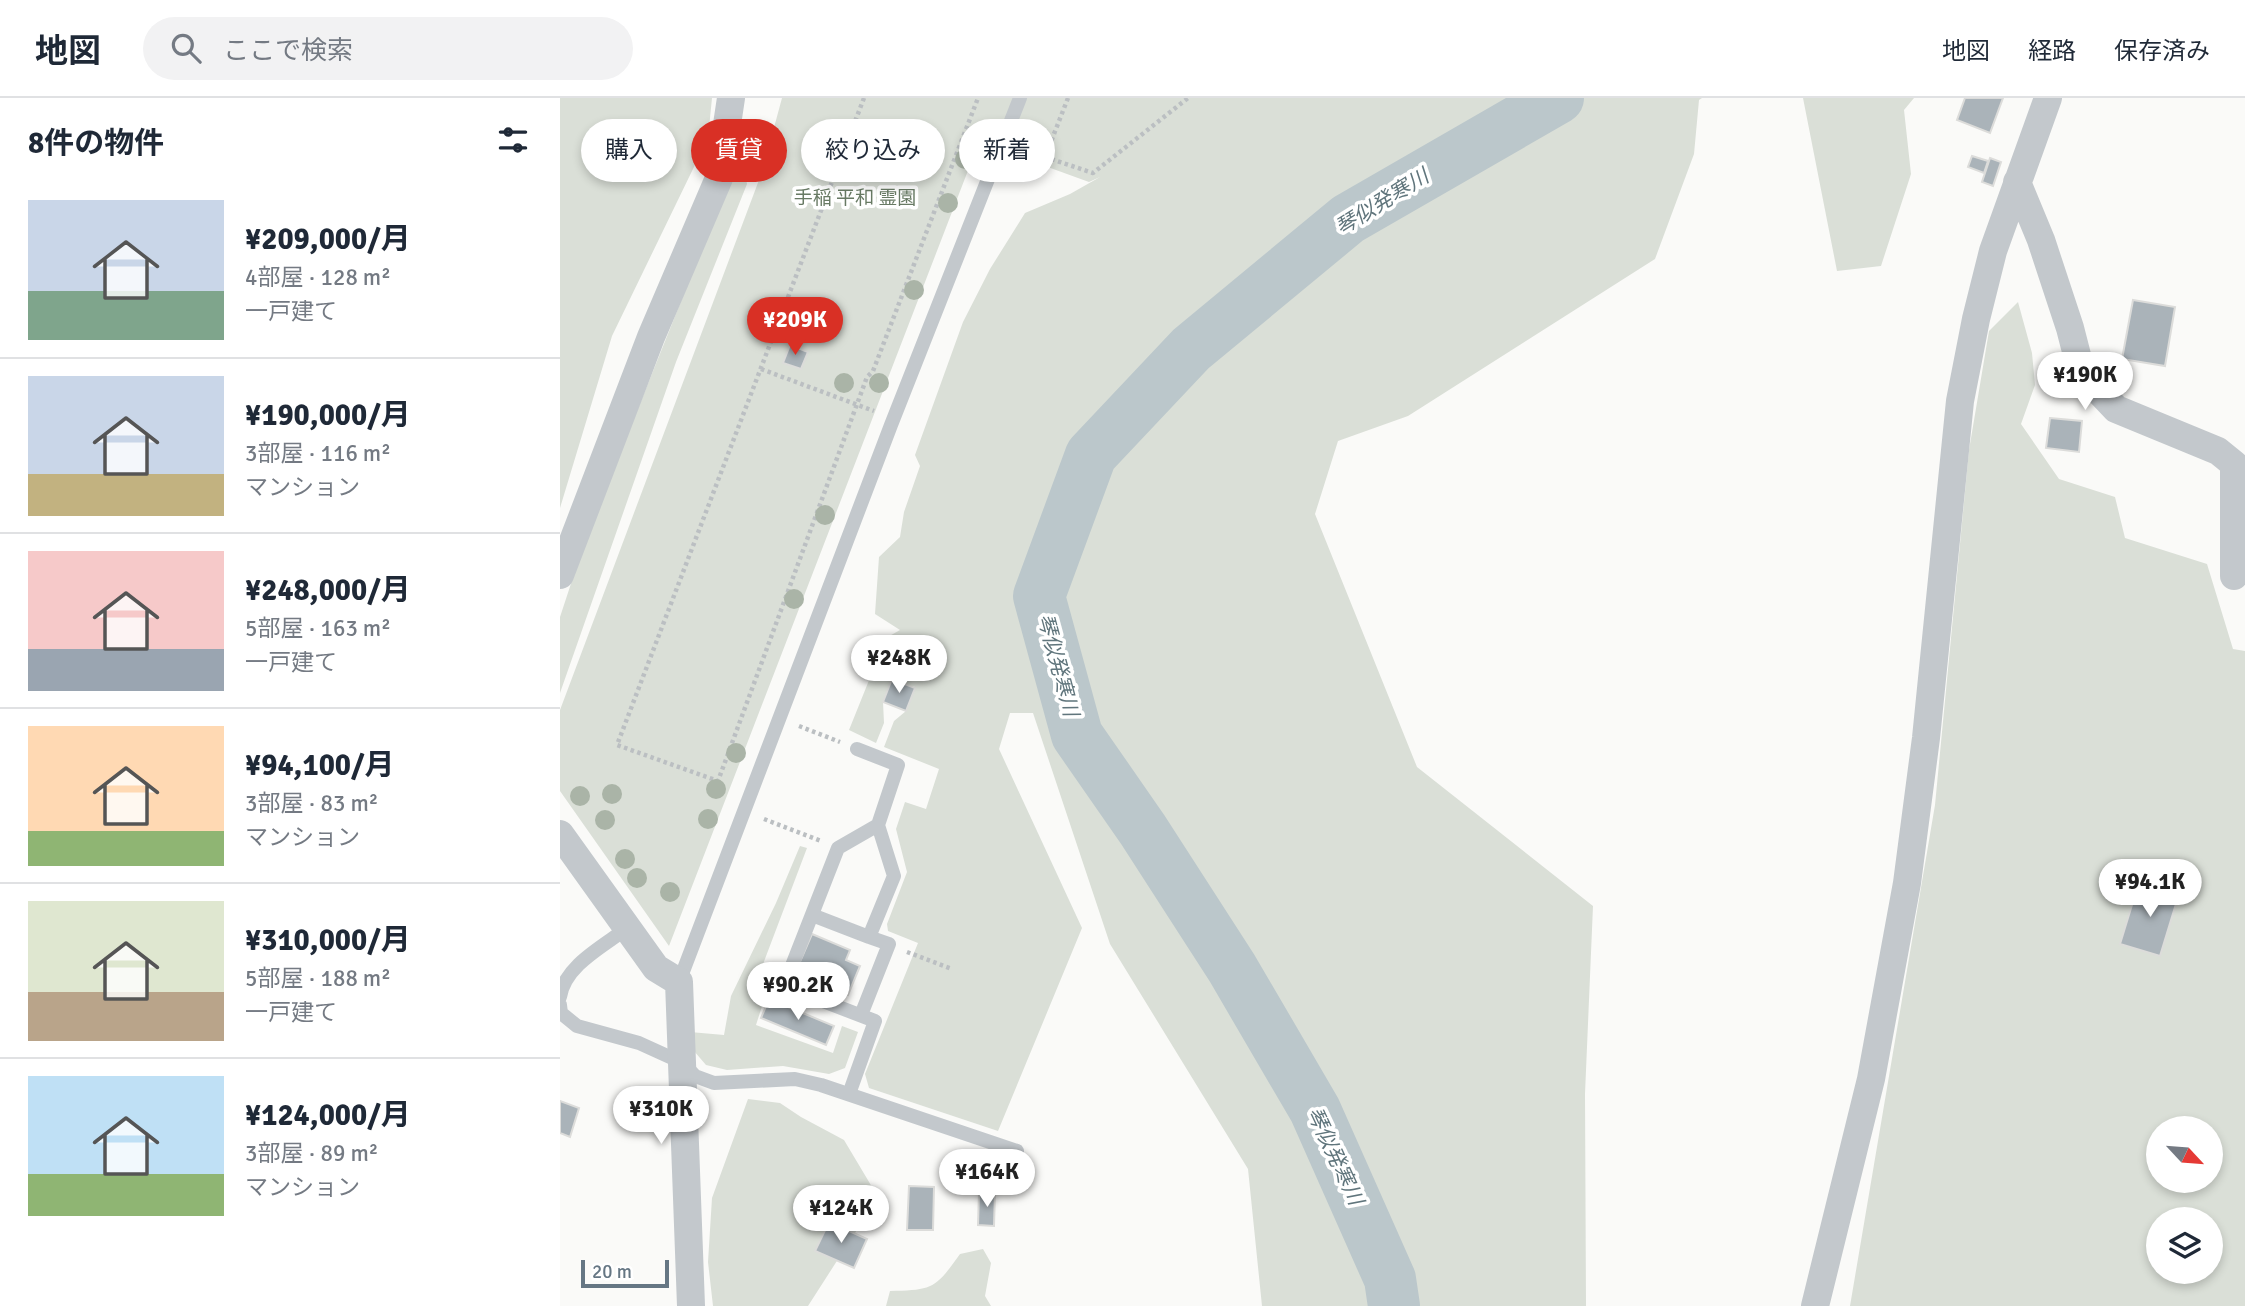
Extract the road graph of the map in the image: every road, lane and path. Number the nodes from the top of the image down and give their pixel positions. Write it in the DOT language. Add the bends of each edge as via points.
graph roads {
  1 [pos="731,98"];
  2 [pos="864,98"];
  3 [pos="978,98"];
  4 [pos="1020,98"];
  5 [pos="1068,98"];
  6 [pos="1188,98"];
  7 [pos="2048,98"];
  8 [pos="1055,131"];
  9 [pos="1055,160"];
  10 [pos="2017,182"];
  11 [pos="761,369"];
  12 [pos="857,405"];
  13 [pos="894,419"];
  14 [pos="560,575"];
  15 [pos="2234,576"];
  16 [pos="800,726"];
  17 [pos="850,746"];
  18 [pos="764,819"];
  19 [pos="878,825"];
  20 [pos="560,834"];
  21 [pos="805,835"];
  22 [pos="812,915"];
  23 [pos="627,928"];
  24 [pos="869,937"];
  25 [pos="917,956"];
  26 [pos="952,969"];
  27 [pos="679,982"];
  28 [pos="560,997"];
  29 [pos="560,1004"];
  30 [pos="861,1015"];
  31 [pos="683,1063"];
  32 [pos="849,1094"];
  33 [pos="1017,1151"];
  34 [pos="691,1306"];
  35 [pos="1815,1306"];
  1 -- 14 [label="street" via="719,178 651,337"];
  2 -- 11 [label="path"];
  3 -- 12 [label="path"];
  4 -- 13 [label="lane"];
  5 -- 8 [label="path"];
  6 -- 9 [label="path" via="1093,173"];
  7 -- 10 [label="street"];
  10 -- 15 [label="street" via="2041,240 2080,367 2116,409 2218,451 2234,464"];
  10 -- 35 [label="street" via="1987,274 1960,401 1907,883 1871,1079"];
  11 -- 12 [label="path"];
  11 -- 12 [label="path" via="617,745 718,781"];
  12 -- 13 [label="path"];
  13 -- 27 [label="lane"];
  16 -- 17 [label="path"];
  17 -- 19 [label="lane" via="898,765"];
  18 -- 21 [label="path"];
  19 -- 22 [label="lane" via="838,848"];
  19 -- 24 [label="lane" via="894,876"];
  20 -- 23 [label="street"];
  22 -- 24 [label="lane"];
  22 -- 30 [label="lane" via="784,986"];
  23 -- 27 [label="street" via="656,968"];
  23 -- 28 [label="lane" via="570,973"];
  24 -- 30 [label="lane" via="889,944"];
  25 -- 26 [label="path"];
  27 -- 31 [label="street"];
  29 -- 31 [label="lane" via="561,1013 577,1026 639,1043"];
  30 -- 32 [label="lane" via="875,1021"];
  31 -- 32 [label="lane" via="695,1076 714,1083 795,1079"];
  31 -- 34 [label="street"];
  32 -- 33 [label="lane"];
}
